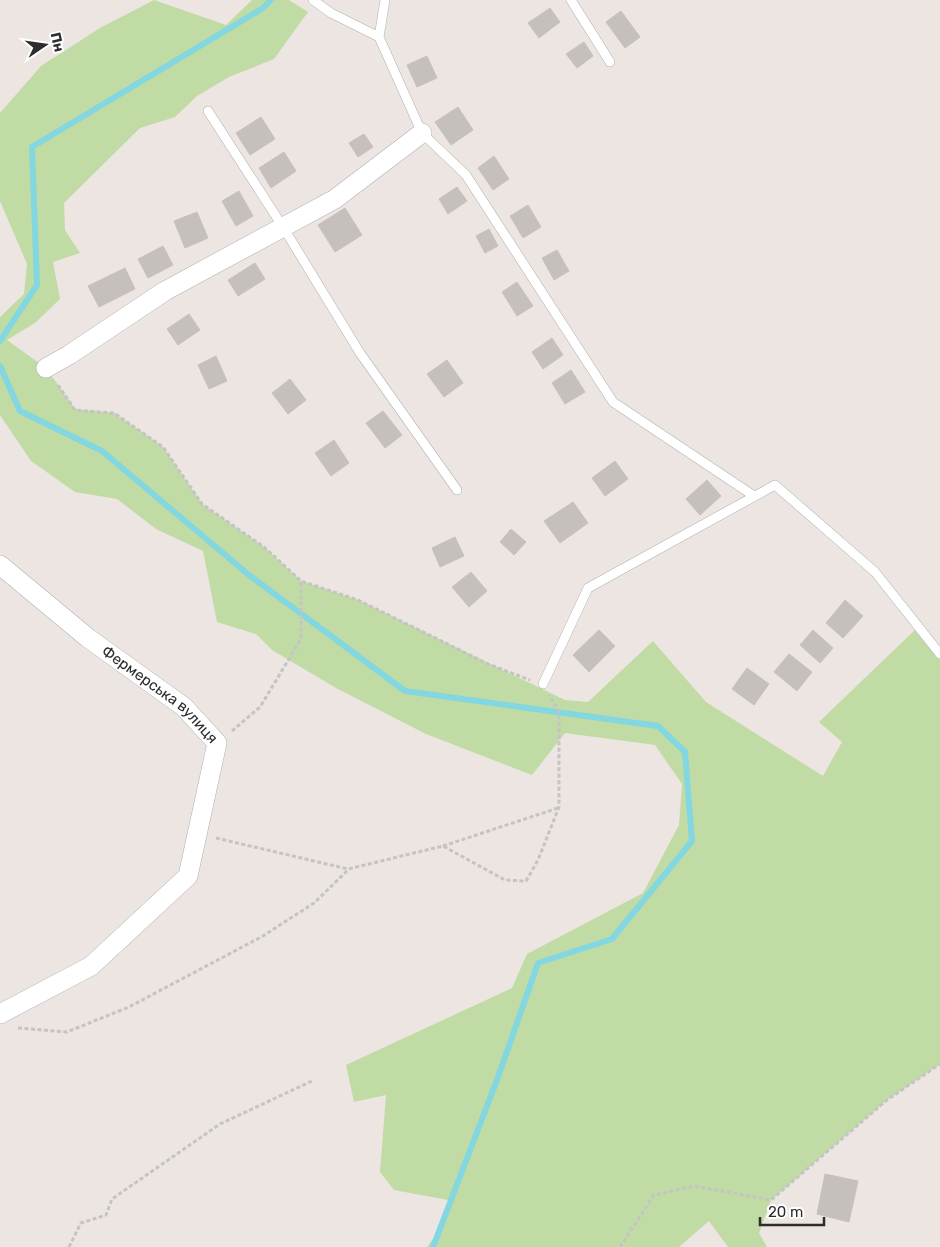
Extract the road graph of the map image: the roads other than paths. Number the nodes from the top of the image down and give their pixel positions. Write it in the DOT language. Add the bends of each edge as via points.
graph roads {
  1 [pos="314,0"];
  2 [pos="385,0"];
  3 [pos="571,0"];
  4 [pos="378,37"];
  5 [pos="610,62"];
  6 [pos="208,111"];
  7 [pos="422,133"];
  8 [pos="283,227"];
  9 [pos="46,368"];
  10 [pos="457,490"];
  11 [pos="754,496"];
  12 [pos="0,565"];
  13 [pos="940,654"];
  14 [pos="543,684"];
  15 [pos="5,1020"];
  1 -- 4 [label="lane" via="331,13"];
  2 -- 4 [label="lane"];
  3 -- 5 [label="lane"];
  4 -- 7 [label="lane"];
  6 -- 8 [label="lane"];
  7 -- 8 [label="street" via="335,199"];
  7 -- 11 [label="lane" via="466,175 613,402"];
  8 -- 9 [label="street" via="165,291"];
  8 -- 10 [label="lane" via="360,353"];
  11 -- 13 [label="lane" via="775,485 875,572"];
  11 -- 14 [label="lane" via="588,588"];
  12 -- 15 [label="street, Фермерська вулиця" via="88,638 184,707 217,743 188,876 91,966"];
}
